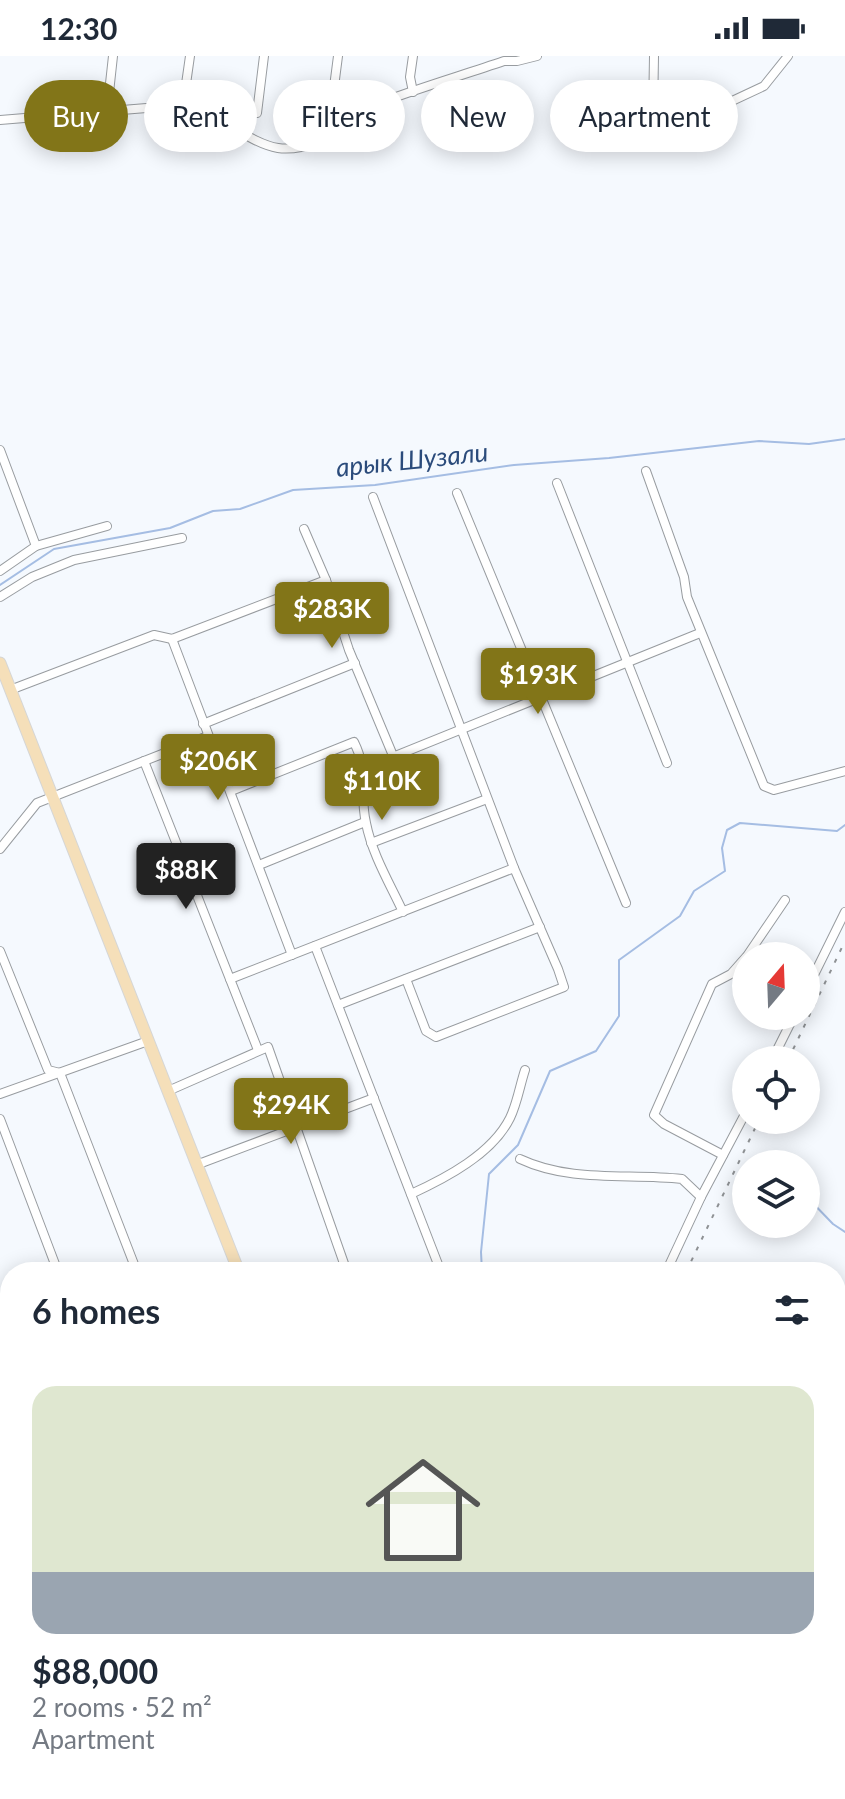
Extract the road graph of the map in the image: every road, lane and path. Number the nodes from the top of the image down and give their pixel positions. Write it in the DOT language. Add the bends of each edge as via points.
graph roads {
  1 [pos="113,56"];
  2 [pos="190,56"];
  3 [pos="264,56"];
  4 [pos="338,56"];
  5 [pos="413,56"];
  6 [pos="537,56"];
  7 [pos="654,56"];
  8 [pos="788,56"];
  9 [pos="110,80"];
  10 [pos="187,80"];
  11 [pos="335,80"];
  12 [pos="413,92"];
  13 [pos="257,113"];
  14 [pos="24,118"];
  15 [pos="0,120"];
  16 [pos="257,140"];
  17 [pos="0,450"];
  18 [pos="646,471"];
  19 [pos="557,483"];
  20 [pos="457,493"];
  21 [pos="373,497"];
  22 [pos="107,526"];
  23 [pos="304,529"];
  24 [pos="182,538"];
  25 [pos="36,546"];
  26 [pos="0,571"];
  27 [pos="326,580"];
  28 [pos="0,597"];
  29 [pos="700,633"];
  30 [pos="172,639"];
  31 [pos="0,663"];
  32 [pos="355,663"];
  33 [pos="628,663"];
  34 [pos="10,690"];
  35 [pos="541,698"];
  36 [pos="203,724"];
  37 [pos="461,729"];
  38 [pos="208,736"];
  39 [pos="394,758"];
  40 [pos="144,761"];
  41 [pos="667,763"];
  42 [pos="363,769"];
  43 [pos="845,771"];
  44 [pos="231,791"];
  45 [pos="52,796"];
  46 [pos="487,799"];
  47 [pos="365,822"];
  48 [pos="371,843"];
  49 [pos="0,849"];
  50 [pos="259,865"];
  51 [pos="514,868"];
  52 [pos="785,900"];
  53 [pos="626,903"];
  54 [pos="403,912"];
  55 [pos="845,912"];
  56 [pos="540,927"];
  57 [pos="756,942"];
  58 [pos="315,946"];
  59 [pos="0,951"];
  60 [pos="292,955"];
  61 [pos="820,963"];
  62 [pos="732,973"];
  63 [pos="230,979"];
  64 [pos="406,979"];
  65 [pos="338,1005"];
  66 [pos="148,1041"];
  67 [pos="258,1050"];
  68 [pos="525,1070"];
  69 [pos="60,1073"];
  70 [pos="168,1091"];
  71 [pos="0,1094"];
  72 [pos="374,1098"];
  73 [pos="0,1119"];
  74 [pos="297,1126"];
  75 [pos="734,1134"];
  76 [pos="723,1155"];
  77 [pos="520,1159"];
  78 [pos="196,1165"];
  79 [pos="411,1194"];
  80 [pos="701,1197"];
  81 [pos="54,1262"];
  82 [pos="133,1262"];
  83 [pos="235,1262"];
  84 [pos="344,1262"];
  85 [pos="437,1262"];
  86 [pos="671,1262"];
  1 -- 9 [label="street"];
  2 -- 10 [label="street"];
  3 -- 13 [label="street"];
  4 -- 11 [label="street"];
  5 -- 12 [label="street"];
  6 -- 12 [label="street" via="504,61"];
  7 -- 8 [label="street" via="653,116 700,116 764,86"];
  12 -- 16 [label="street" via="377,104 360,121 295,148"];
  14 -- 15 [label="street"];
  17 -- 25 [label="street"];
  18 -- 29 [label="street"];
  19 -- 33 [label="street"];
  20 -- 35 [label="street"];
  21 -- 37 [label="street"];
  22 -- 25 [label="street"];
  23 -- 27 [label="street"];
  24 -- 28 [label="street" via="74,560"];
  25 -- 26 [label="street"];
  27 -- 30 [label="street"];
  27 -- 32 [label="street"];
  29 -- 33 [label="street"];
  29 -- 43 [label="street" via="764,786 774,790"];
  30 -- 34 [label="street" via="154,635"];
  30 -- 36 [label="street"];
  31 -- 34 [label="main road"];
  32 -- 36 [label="street"];
  32 -- 39 [label="street"];
  33 -- 35 [label="street"];
  33 -- 41 [label="street"];
  34 -- 45 [label="main road"];
  35 -- 37 [label="street"];
  35 -- 53 [label="street"];
  36 -- 38 [label="street"];
  37 -- 39 [label="street"];
  37 -- 46 [label="street"];
  38 -- 40 [label="street"];
  38 -- 44 [label="street"];
  39 -- 42 [label="street"];
  40 -- 45 [label="street"];
  40 -- 63 [label="street"];
  42 -- 44 [label="street" via="354,742"];
  42 -- 47 [label="street"];
  44 -- 50 [label="street"];
  45 -- 49 [label="street" via="37,803"];
  45 -- 66 [label="main road"];
  46 -- 48 [label="street"];
  46 -- 51 [label="street"];
  47 -- 48 [label="street"];
  47 -- 50 [label="street"];
  48 -- 54 [label="street"];
  50 -- 60 [label="street"];
  51 -- 54 [label="street"];
  51 -- 56 [label="street"];
  52 -- 57 [label="street"];
  54 -- 58 [label="street"];
  55 -- 61 [label="street"];
  56 -- 64 [label="street"];
  56 -- 64 [label="street" via="564,987 525,1003 436,1037 426,1031"];
  58 -- 60 [label="street"];
  58 -- 65 [label="street"];
  59 -- 69 [label="street" via="48,1070"];
  60 -- 63 [label="street"];
  62 -- 76 [label="street" via="712,984 654,1115"];
  63 -- 67 [label="street"];
  64 -- 65 [label="street"];
  65 -- 72 [label="street"];
  66 -- 69 [label="street"];
  66 -- 70 [label="main road"];
  67 -- 70 [label="street"];
  67 -- 74 [label="street" via="268,1047"];
  68 -- 79 [label="street" via="509,1119 480,1154"];
  69 -- 71 [label="street"];
  69 -- 82 [label="street"];
  70 -- 78 [label="main road"];
  72 -- 74 [label="street"];
  72 -- 79 [label="street"];
  73 -- 81 [label="street"];
  74 -- 78 [label="street"];
  74 -- 84 [label="street"];
  75 -- 76 [label="street"];
  76 -- 80 [label="street"];
  77 -- 80 [label="street" via="564,1172 679,1179"];
  78 -- 83 [label="main road"];
  79 -- 85 [label="street"];
  80 -- 86 [label="street"];
}
